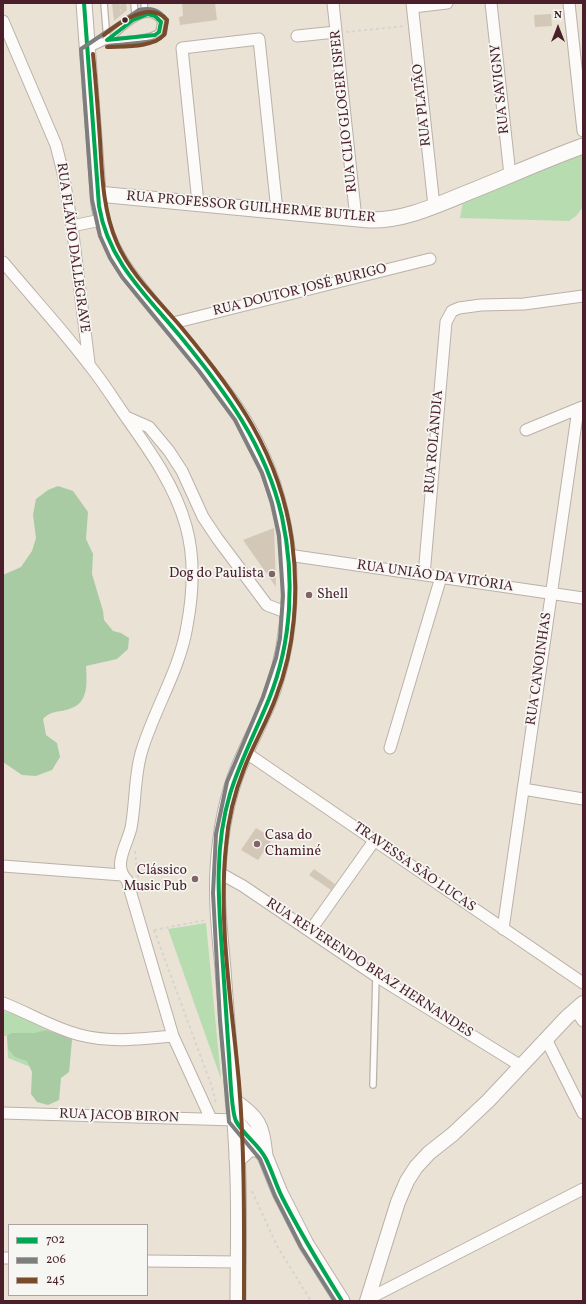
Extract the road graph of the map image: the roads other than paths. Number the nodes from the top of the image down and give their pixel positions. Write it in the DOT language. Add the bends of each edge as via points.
graph roads {
  1 [pos="84,3"];
  2 [pos="104,3"];
  3 [pos="134,3"];
  4 [pos="144,3"];
  5 [pos="333,3"];
  6 [pos="447,3"];
  7 [pos="491,3"];
  8 [pos="569,3"];
  9 [pos="412,5"];
  10 [pos="144,12"];
  11 [pos="135,14"];
  12 [pos="3,21"];
  13 [pos="336,32"];
  14 [pos="297,36"];
  15 [pos="107,40"];
  16 [pos="87,46"];
  17 [pos="583,131"];
  18 [pos="583,146"];
  19 [pos="510,175"];
  20 [pos="98,194"];
  21 [pos="198,203"];
  22 [pos="434,206"];
  23 [pos="277,211"];
  24 [pos="356,218"];
  25 [pos="101,220"];
  26 [pos="72,226"];
  27 [pos="430,259"];
  28 [pos="3,262"];
  29 [pos="583,296"];
  30 [pos="169,324"];
  31 [pos="90,365"];
  32 [pos="580,408"];
  33 [pos="126,417"];
  34 [pos="526,430"];
  35 [pos="288,555"];
  36 [pos="424,575"];
  37 [pos="441,577"];
  38 [pos="551,593"];
  39 [pos="583,598"];
  40 [pos="288,613"];
  41 [pos="390,748"];
  42 [pos="245,752"];
  43 [pos="523,789"];
  44 [pos="583,799"];
  45 [pos="374,841"];
  46 [pos="3,866"];
  47 [pos="218,872"];
  48 [pos="122,875"];
  49 [pos="503,929"];
  50 [pos="310,931"];
  51 [pos="376,976"];
  52 [pos="583,983"];
  53 [pos="3,1004"];
  54 [pos="579,1006"];
  55 [pos="583,1021"];
  56 [pos="173,1036"];
  57 [pos="546,1039"];
  58 [pos="521,1066"];
  59 [pos="373,1085"];
  60 [pos="232,1100"];
  61 [pos="3,1113"];
  62 [pos="583,1113"];
  63 [pos="211,1119"];
  64 [pos="235,1120"];
  65 [pos="262,1152"];
  66 [pos="238,1158"];
  67 [pos="583,1189"];
  68 [pos="148,1261"];
  69 [pos="238,1262"];
  70 [pos="368,1300"];
  71 [pos="238,1301"];
  72 [pos="342,1301"];
  1 -- 16 [label="main road"];
  2 -- 15 [label="lane"];
  3 -- 11 [label="lane"];
  4 -- 10 [label="lane"];
  5 -- 13 [label="street, RUA CLIO GLOGER ISFER"];
  6 -- 9 [label="street"];
  7 -- 19 [label="street, RUA SAVIGNY"];
  8 -- 17 [label="street"];
  9 -- 22 [label="street, RUA PLATÃO"];
  10 -- 11 [label="lane"];
  10 -- 15 [label="lane" via="155,13 161,22 159,32 155,35"];
  11 -- 15 [label="lane"];
  12 -- 26 [label="street, RUA FLÁVIO DALLEGRAVE" via="56,145"];
  13 -- 14 [label="street"];
  13 -- 24 [label="street, RUA CLIO GLOGER ISFER"];
  15 -- 16 [label="lane"];
  15 -- 16 [label="lane"];
  16 -- 20 [label="main road"];
  18 -- 19 [label="main road, RUA PROFESSOR GUILHERME BUTLER"];
  19 -- 22 [label="main road, RUA PROFESSOR GUILHERME BUTLER"];
  20 -- 21 [label="main road, RUA PROFESSOR GUILHERME BUTLER"];
  20 -- 25 [label="main road"];
  21 -- 23 [label="main road, RUA PROFESSOR GUILHERME BUTLER"];
  21 -- 23 [label="street" via="182,48 259,39"];
  22 -- 24 [label="main road, RUA PROFESSOR GUILHERME BUTLER" via="390,219"];
  23 -- 24 [label="main road, RUA PROFESSOR GUILHERME BUTLER"];
  25 -- 26 [label="street"];
  25 -- 30 [label="main road" via="111,247 120,262"];
  26 -- 31 [label="street, RUA FLÁVIO DALLEGRAVE"];
  27 -- 30 [label="street, RUA DOUTOR JOSÉ BURIGO"];
  28 -- 31 [label="street"];
  29 -- 36 [label="street, RUA ROLÂNDIA" via="524,304 470,306 452,311 446,322"];
  30 -- 35 [label="main road" via="223,390 254,438 276,495"];
  31 -- 33 [label="street"];
  32 -- 34 [label="street"];
  32 -- 38 [label="street, RUA CANOINHAS"];
  33 -- 40 [label="street" via="149,427 169,451 182,471 203,517 217,538 268,605"];
  33 -- 48 [label="street" via="163,472 180,506 190,544 191,589 183,644 141,751 131,825 120,860"];
  35 -- 36 [label="street, RUA UNIÃO DA VITÓRIA"];
  35 -- 40 [label="main road"];
  36 -- 37 [label="street, RUA UNIÃO DA VITÓRIA"];
  37 -- 38 [label="street, RUA UNIÃO DA VITÓRIA"];
  37 -- 41 [label="street"];
  38 -- 39 [label="street, RUA UNIÃO DA VITÓRIA"];
  38 -- 43 [label="street, RUA CANOINHAS"];
  40 -- 42 [label="main road" via="274,686"];
  42 -- 45 [label="street, TRAVESSA SÃO LUCAS"];
  42 -- 47 [label="main road" via="226,810"];
  43 -- 44 [label="street"];
  43 -- 49 [label="street, RUA CANOINHAS"];
  45 -- 49 [label="street, TRAVESSA SÃO LUCAS"];
  45 -- 50 [label="street"];
  46 -- 48 [label="street"];
  47 -- 50 [label="street, RUA REVERENDO BRAZ HERNANDES"];
  47 -- 60 [label="main road"];
  48 -- 56 [label="street" via="127,880"];
  49 -- 52 [label="street, TRAVESSA SÃO LUCAS"];
  50 -- 51 [label="street, RUA REVERENDO BRAZ HERNANDES"];
  51 -- 58 [label="street, RUA REVERENDO BRAZ HERNANDES"];
  51 -- 59 [label="lane"];
  53 -- 56 [label="street" via="81,1035 119,1039"];
  54 -- 55 [label="street"];
  54 -- 57 [label="street"];
  56 -- 63 [label="street"];
  57 -- 58 [label="street"];
  57 -- 62 [label="street"];
  58 -- 70 [label="street" via="471,1118 416,1167 407,1181 393,1216"];
  60 -- 64 [label="main road"];
  60 -- 65 [label="main road" via="256,1118 262,1134"];
  61 -- 63 [label="street, RUA JACOB BIRON"];
  63 -- 64 [label="street, RUA JACOB BIRON"];
  64 -- 65 [label="main road"];
  64 -- 66 [label="main road"];
  65 -- 66 [label="main road" via="248,1148"];
  65 -- 72 [label="main road" via="306,1244"];
  66 -- 69 [label="main road"];
  67 -- 70 [label="street"];
  68 -- 69 [label="street"];
  69 -- 71 [label="main road"];
}
